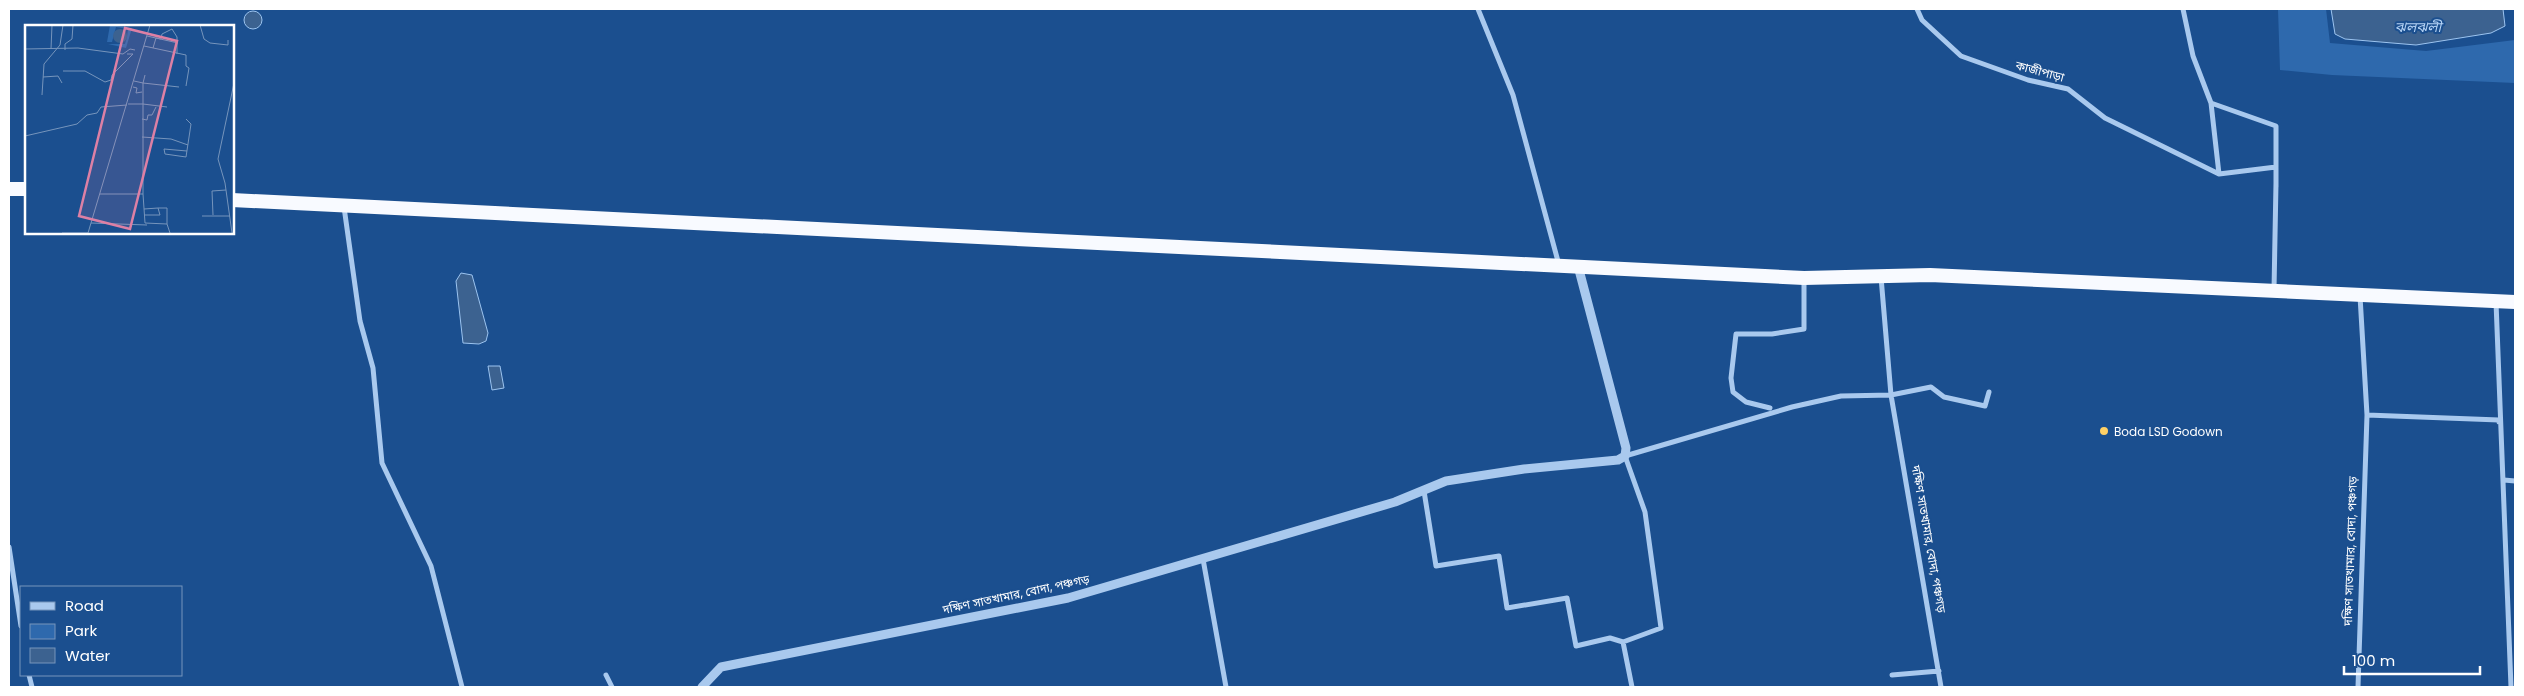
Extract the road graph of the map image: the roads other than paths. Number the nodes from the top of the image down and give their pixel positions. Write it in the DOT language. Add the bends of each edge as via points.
graph roads {
  1 [pos="1478,9"];
  2 [pos="1917,9"];
  3 [pos="2183,9"];
  4 [pos="2210,103"];
  5 [pos="2218,174"];
  6 [pos="2276,187"];
  7 [pos="9,188"];
  8 [pos="25,189"];
  9 [pos="234,200"];
  10 [pos="344,206"];
  11 [pos="1559,266"];
  12 [pos="1578,266"];
  13 [pos="1881,276"];
  14 [pos="1804,278"];
  15 [pos="2274,291"];
  16 [pos="2360,295"];
  17 [pos="2496,301"];
  18 [pos="2515,302"];
  19 [pos="1989,392"];
  20 [pos="1891,395"];
  21 [pos="1770,408"];
  22 [pos="2367,415"];
  23 [pos="2499,420"];
  24 [pos="1625,456"];
  25 [pos="2504,480"];
  26 [pos="2515,481"];
  27 [pos="1424,491"];
  28 [pos="9,547"];
  29 [pos="1204,559"];
  30 [pos="20,619"];
  31 [pos="1623,642"];
  32 [pos="1939,671"];
  33 [pos="1892,674"];
  34 [pos="606,675"];
  35 [pos="29,676"];
  36 [pos="32,687"];
  37 [pos="462,687"];
  38 [pos="612,687"];
  39 [pos="702,687"];
  40 [pos="1226,687"];
  41 [pos="1632,687"];
  42 [pos="1941,687"];
  43 [pos="2358,687"];
  44 [pos="2511,687"];
  1 -- 11 [label="street" via="1513,95"];
  2 -- 5 [label="street, কাজীপাড়া" via="1922,20 1961,56 2028,80 2068,89 2105,118"];
  3 -- 4 [label="street" via="2193,56"];
  4 -- 5 [label="street"];
  4 -- 6 [label="street" via="2276,126"];
  5 -- 6 [label="street" via="2276,166"];
  6 -- 15 [label="street"];
  7 -- 8 [label="highway"];
  9 -- 10 [label="highway"];
  10 -- 11 [label="highway"];
  10 -- 37 [label="street" via="360,322 373,368 382,463 431,566"];
  11 -- 12 [label="highway"];
  12 -- 14 [label="highway"];
  12 -- 24 [label="street" via="1626,448"];
  13 -- 14 [label="highway"];
  13 -- 15 [label="highway" via="1930,275"];
  13 -- 20 [label="street, দক্ষিণ সাতখামার, বোদা, পঞ্চগড়"];
  14 -- 21 [label="street" via="1804,329 1772,334 1736,334 1731,378 1733,392 1746,402"];
  15 -- 16 [label="highway"];
  16 -- 17 [label="highway"];
  16 -- 22 [label="street, দক্ষিণ সাতখামার, বোদা, পঞ্চগড়"];
  17 -- 18 [label="highway"];
  17 -- 23 [label="street"];
  19 -- 20 [label="street, দক্ষিণ সাতখামার, বোদা, পঞ্চগড়" via="1985,406 1944,397 1930,387"];
  20 -- 24 [label="street, দক্ষিণ সাতখামার, বোদা, পঞ্চগড়" via="1841,396 1800,405"];
  20 -- 32 [label="street, দক্ষিণ সাতখামার, বোদা, পঞ্চগড়"];
  22 -- 23 [label="street"];
  22 -- 43 [label="street, দক্ষিণ সাতখামার, বোদা, পঞ্চগড়"];
  23 -- 25 [label="street"];
  24 -- 27 [label="street, দক্ষিণ সাতখামার, বোদা, পঞ্চগড়" via="1618,460 1446,481"];
  24 -- 31 [label="street" via="1645,512 1662,628"];
  25 -- 26 [label="street"];
  25 -- 44 [label="street"];
  27 -- 29 [label="street, দক্ষিণ সাতখামার, বোদা, পঞ্চগড়"];
  27 -- 31 [label="street" via="1436,566 1499,556 1507,608 1567,598 1576,646 1610,638"];
  28 -- 30 [label="street"];
  29 -- 39 [label="street, দক্ষিণ সাতখামার, বোদা, পঞ্চগড়" via="1068,598 721,667"];
  29 -- 40 [label="street"];
  31 -- 41 [label="street"];
  32 -- 33 [label="street"];
  32 -- 42 [label="street, দক্ষিণ সাতখামার, বোদা, পঞ্চগড়"];
  34 -- 38 [label="street"];
  35 -- 36 [label="street"];
}
